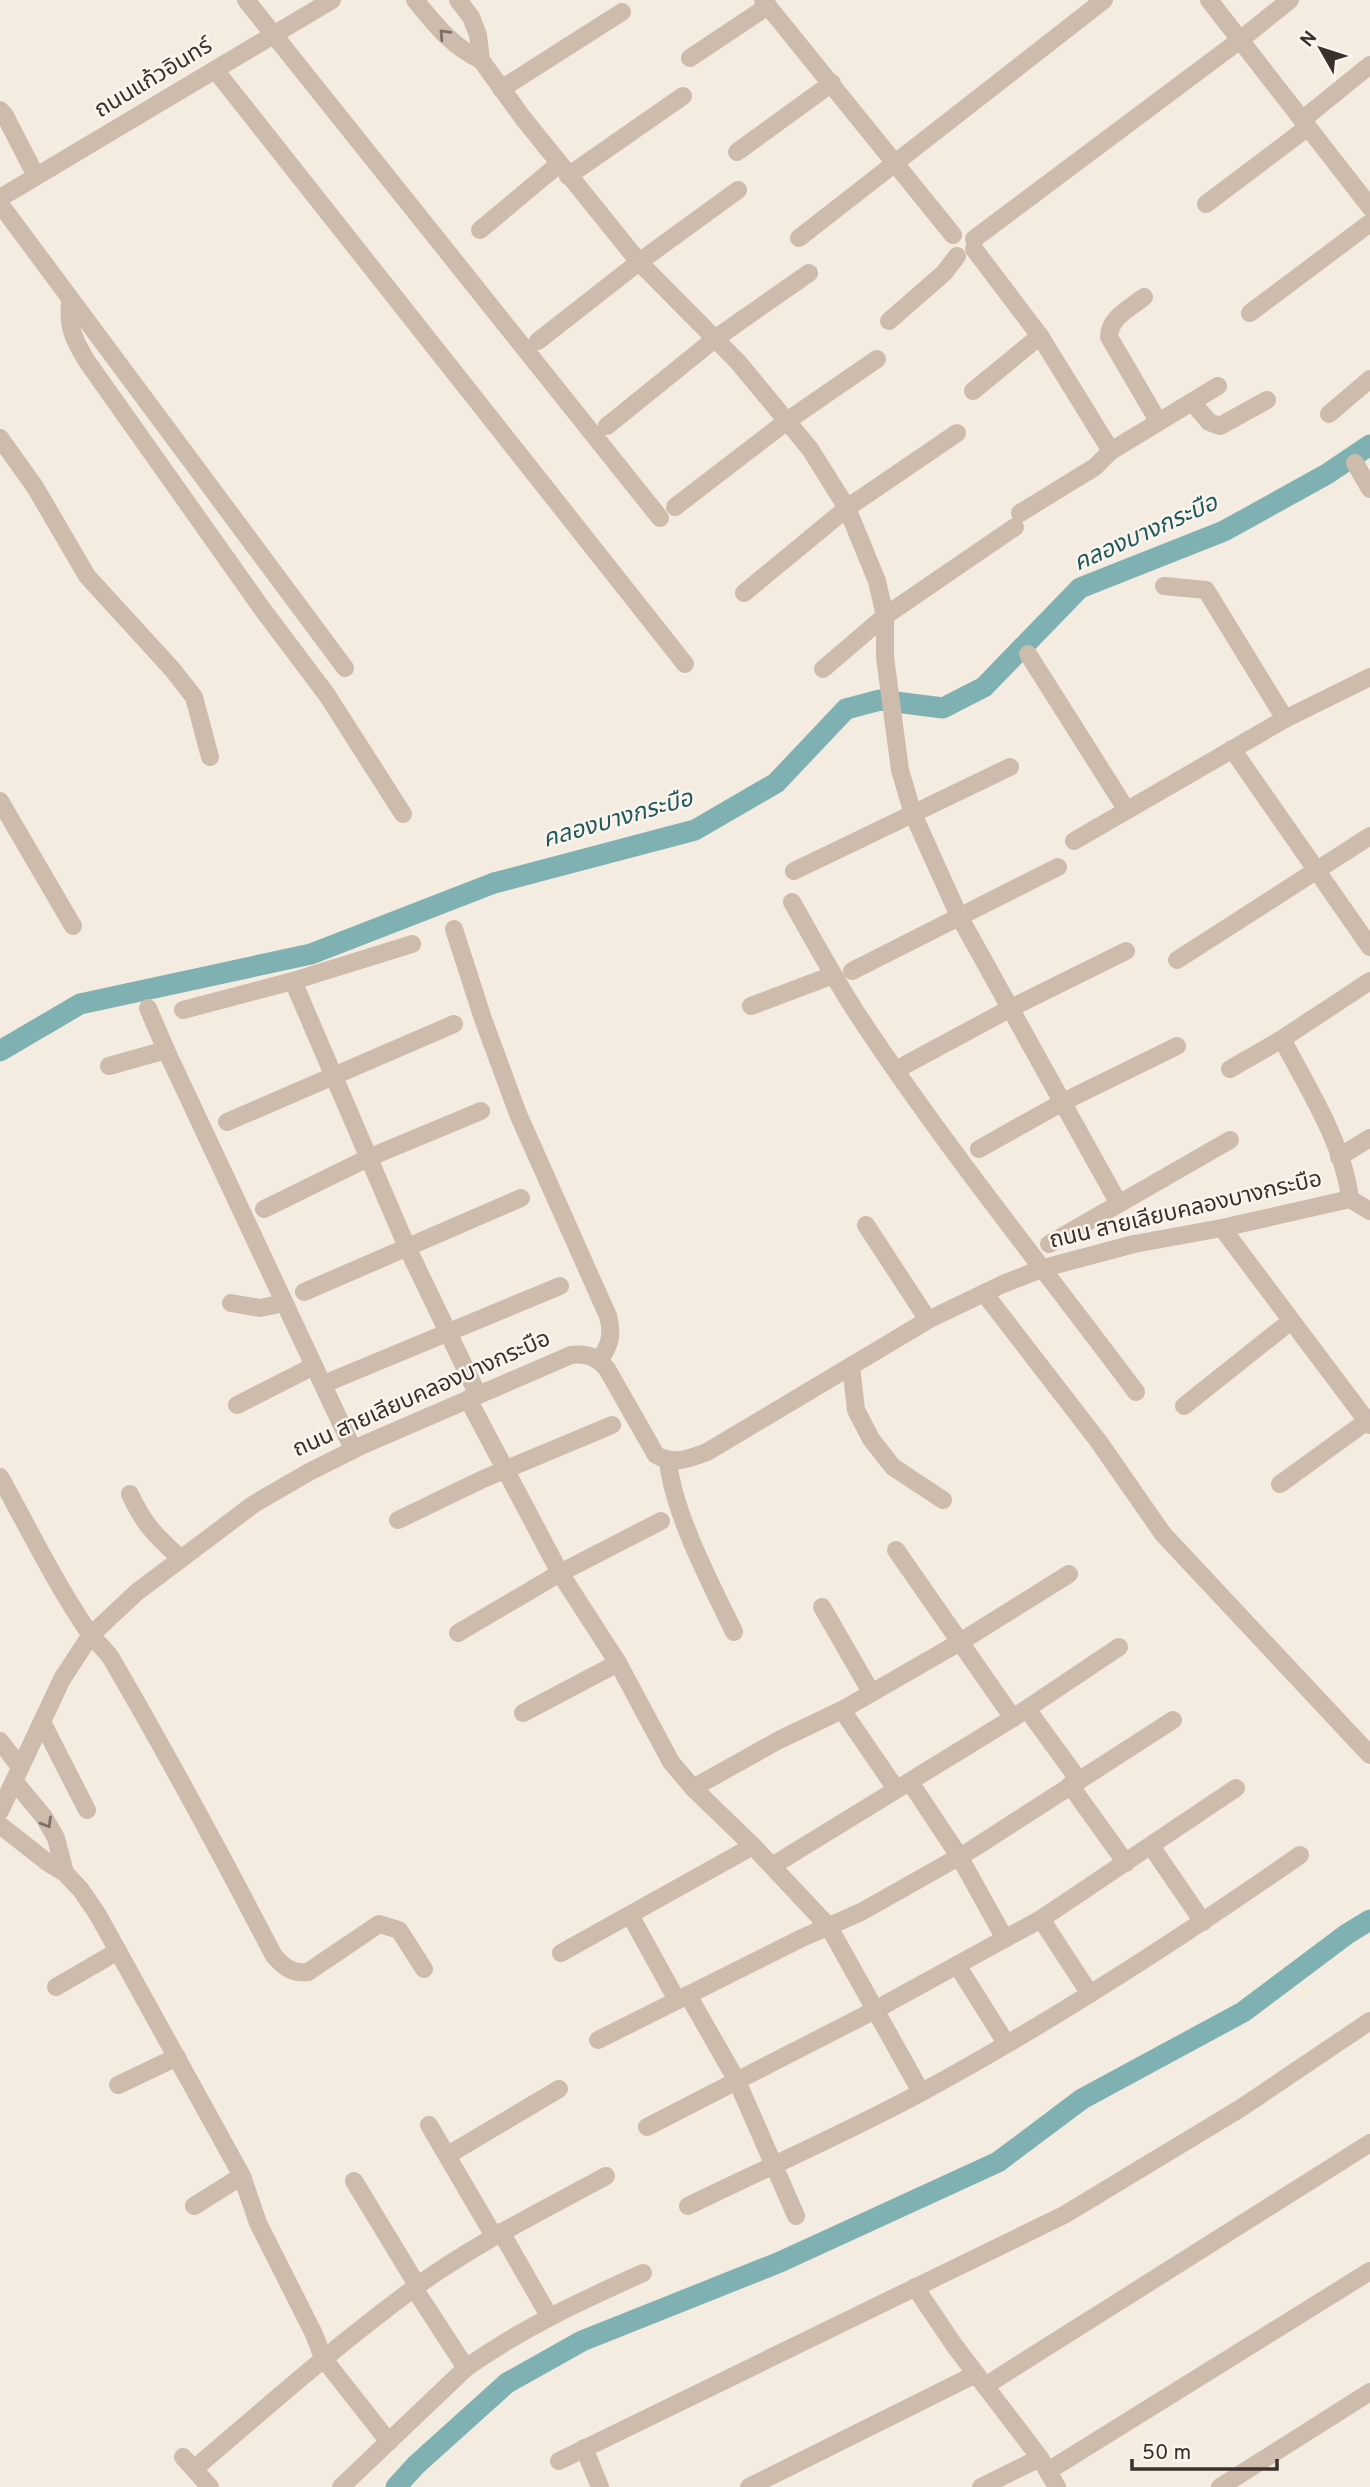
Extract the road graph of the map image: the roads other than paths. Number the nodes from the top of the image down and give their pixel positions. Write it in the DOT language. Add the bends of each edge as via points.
graph roads {
  1 [pos="246,0"];
  2 [pos="332,0"];
  3 [pos="415,0"];
  4 [pos="458,0"];
  5 [pos="1104,0"];
  6 [pos="1209,0"];
  7 [pos="1290,0"];
  8 [pos="766,3"];
  9 [pos="622,12"];
  10 [pos="274,35"];
  11 [pos="1240,40"];
  12 [pos="690,58"];
  13 [pos="481,60"];
  14 [pos="1370,65"];
  15 [pos="216,71"];
  16 [pos="832,83"];
  17 [pos="501,89"];
  18 [pos="682,96"];
  19 [pos="0,110"];
  20 [pos="1305,124"];
  21 [pos="737,152"];
  22 [pos="894,164"];
  23 [pos="564,170"];
  24 [pos="36,177"];
  25 [pos="738,190"];
  26 [pos="0,198"];
  27 [pos="0,204"];
  28 [pos="1206,204"];
  29 [pos="1370,210"];
  30 [pos="480,230"];
  31 [pos="799,238"];
  32 [pos="968,248"];
  33 [pos="639,262"];
  34 [pos="810,273"];
  35 [pos="1144,298"];
  36 [pos="70,300"];
  37 [pos="1251,313"];
  38 [pos="889,321"];
  39 [pos="1040,336"];
  40 [pos="716,338"];
  41 [pos="538,341"];
  42 [pos="877,359"];
  43 [pos="1370,379"];
  44 [pos="1218,386"];
  45 [pos="973,391"];
  46 [pos="1267,400"];
  47 [pos="1192,402"];
  48 [pos="1329,414"];
  49 [pos="787,421"];
  50 [pos="1158,421"];
  51 [pos="607,426"];
  52 [pos="957,433"];
  53 [pos="0,438"];
  54 [pos="1111,451"];
  55 [pos="1355,463"];
  56 [pos="1370,489"];
  57 [pos="847,508"];
  58 [pos="1164,586"];
  59 [pos="744,593"];
  60 [pos="885,616"];
  61 [pos="1028,654"];
  62 [pos="685,664"];
  63 [pos="345,668"];
  64 [pos="823,669"];
  65 [pos="1370,677"];
  66 [pos="1285,719"];
  67 [pos="1232,749"];
  68 [pos="209,757"];
  69 [pos="1010,767"];
  70 [pos="0,801"];
  71 [pos="1126,809"];
  72 [pos="403,814"];
  73 [pos="913,814"];
  74 [pos="1370,836"];
  75 [pos="1074,841"];
  76 [pos="1058,867"];
  77 [pos="1317,869"];
  78 [pos="794,871"];
  79 [pos="792,902"];
  80 [pos="960,916"];
  81 [pos="73,926"];
  82 [pos="454,929"];
  83 [pos="412,944"];
  84 [pos="1370,947"];
  85 [pos="1126,951"];
  86 [pos="1177,960"];
  87 [pos="852,971"];
  88 [pos="833,975"];
  89 [pos="293,981"];
  90 [pos="1370,981"];
  91 [pos="751,1006"];
  92 [pos="148,1008"];
  93 [pos="1011,1008"];
  94 [pos="183,1010"];
  95 [pos="454,1024"];
  96 [pos="1282,1039"];
  97 [pos="1177,1046"];
  98 [pos="166,1050"];
  99 [pos="905,1065"];
  100 [pos="109,1066"];
  101 [pos="1230,1069"];
  102 [pos="333,1076"];
  103 [pos="1063,1102"];
  104 [pos="481,1111"];
  105 [pos="227,1122"];
  106 [pos="1370,1138"];
  107 [pos="1230,1140"];
  108 [pos="979,1149"];
  109 [pos="1339,1157"];
  110 [pos="368,1158"];
  111 [pos="520,1199"];
  112 [pos="1350,1199"];
  113 [pos="1119,1204"];
  114 [pos="264,1209"];
  115 [pos="1370,1211"];
  116 [pos="866,1225"];
  117 [pos="1222,1228"];
  118 [pos="1049,1244"];
  119 [pos="407,1247"];
  120 [pos="1044,1268"];
  121 [pos="560,1286"];
  122 [pos="304,1292"];
  123 [pos="984,1293"];
  124 [pos="231,1303"];
  125 [pos="284,1303"];
  126 [pos="928,1320"];
  127 [pos="1291,1321"];
  128 [pos="447,1333"];
  129 [pos="600,1360"];
  130 [pos="314,1366"];
  131 [pos="851,1366"];
  132 [pos="331,1381"];
  133 [pos="1136,1392"];
  134 [pos="473,1397"];
  135 [pos="237,1405"];
  136 [pos="1184,1406"];
  137 [pos="1369,1423"];
  138 [pos="612,1425"];
  139 [pos="353,1449"];
  140 [pos="668,1460"];
  141 [pos="507,1469"];
  142 [pos="0,1477"];
  143 [pos="1280,1484"];
  144 [pos="130,1494"];
  145 [pos="943,1500"];
  146 [pos="398,1520"];
  147 [pos="660,1521"];
  148 [pos="896,1550"];
  149 [pos="180,1558"];
  150 [pos="560,1573"];
  151 [pos="1069,1574"];
  152 [pos="821,1607"];
  153 [pos="734,1632"];
  154 [pos="458,1633"];
  155 [pos="91,1635"];
  156 [pos="960,1642"];
  157 [pos="1119,1647"];
  158 [pos="618,1663"];
  159 [pos="871,1692"];
  160 [pos="842,1710"];
  161 [pos="523,1713"];
  162 [pos="1020,1713"];
  163 [pos="1173,1720"];
  164 [pos="42,1722"];
  165 [pos="0,1741"];
  166 [pos="1370,1755"];
  167 [pos="17,1774"];
  168 [pos="1074,1782"];
  169 [pos="903,1786"];
  170 [pos="693,1788"];
  171 [pos="1237,1788"];
  172 [pos="1,1803"];
  173 [pos="87,1810"];
  174 [pos="0,1825"];
  175 [pos="753,1846"];
  176 [pos="1150,1846"];
  177 [pos="1300,1855"];
  178 [pos="959,1856"];
  179 [pos="1126,1863"];
  180 [pos="772,1866"];
  181 [pos="65,1873"];
  182 [pos="630,1914"];
  183 [pos="1041,1919"];
  184 [pos="1203,1922"];
  185 [pos="829,1927"];
  186 [pos="1005,1939"];
  187 [pos="118,1951"];
  188 [pos="561,1953"];
  189 [pos="957,1965"];
  190 [pos="424,1969"];
  191 [pos="56,1987"];
  192 [pos="1090,1994"];
  193 [pos="682,1998"];
  194 [pos="875,2010"];
  195 [pos="1370,2021"];
  196 [pos="598,2040"];
  197 [pos="1006,2043"];
  198 [pos="177,2057"];
  199 [pos="737,2081"];
  200 [pos="118,2085"];
  201 [pos="559,2089"];
  202 [pos="921,2092"];
  203 [pos="429,2125"];
  204 [pos="648,2127"];
  205 [pos="1370,2143"];
  206 [pos="448,2155"];
  207 [pos="774,2164"];
  208 [pos="242,2176"];
  209 [pos="606,2176"];
  210 [pos="354,2180"];
  211 [pos="194,2206"];
  212 [pos="688,2206"];
  213 [pos="796,2216"];
  214 [pos="497,2234"];
  215 [pos="1370,2271"];
  216 [pos="643,2273"];
  217 [pos="416,2287"];
  218 [pos="915,2287"];
  219 [pos="549,2316"];
  220 [pos="323,2358"];
  221 [pos="466,2368"];
  222 [pos="981,2380"];
  223 [pos="1370,2392"];
  224 [pos="389,2442"];
  225 [pos="584,2448"];
  226 [pos="559,2461"];
  227 [pos="1048,2472"];
  228 [pos="210,2487"];
  229 [pos="341,2487"];
  230 [pos="600,2487"];
  231 [pos="749,2487"];
  232 [pos="981,2487"];
  233 [pos="1220,2487"];
  1 -- 10 [label="street"];
  2 -- 10 [label="street, ถนนแก้วอินทร์"];
  13 -- 3 [label="street, one-way" via="446,37"];
  4 -- 13 [label="street" via="478,35"];
  5 -- 22 [label="street"];
  6 -- 11 [label="street"];
  7 -- 11 [label="street"];
  8 -- 12 [label="street"];
  8 -- 16 [label="street"];
  9 -- 17 [label="street"];
  10 -- 15 [label="street, ถนนแก้วอินทร์"];
  10 -- 49 [label="street" via="667,512"];
  11 -- 20 [label="street"];
  11 -- 32 [label="street"];
  13 -- 17 [label="street"];
  14 -- 20 [label="street"];
  15 -- 24 [label="street, ถนนแก้วอินทร์"];
  15 -- 62 [label="street"];
  16 -- 21 [label="street"];
  16 -- 22 [label="street"];
  17 -- 23 [label="street"];
  18 -- 23 [label="street"];
  19 -- 24 [label="street"];
  20 -- 28 [label="street"];
  20 -- 29 [label="street"];
  22 -- 31 [label="street"];
  22 -- 32 [label="street" via="953,235 949,244 953,254"];
  23 -- 30 [label="street"];
  23 -- 33 [label="street"];
  24 -- 26 [label="street, ถนนแก้วอินทร์"];
  25 -- 33 [label="street"];
  27 -- 36 [label="street"];
  29 -- 37 [label="street"];
  32 -- 38 [label="street"];
  32 -- 39 [label="street"];
  33 -- 40 [label="street"];
  33 -- 41 [label="street"];
  34 -- 40 [label="street"];
  35 -- 50 [label="street" via="1113,322 1109,337"];
  36 -- 63 [label="street"];
  36 -- 72 [label="street" via="72,335 86,359 327,695"];
  39 -- 45 [label="street"];
  39 -- 54 [label="street"];
  40 -- 49 [label="street"];
  40 -- 51 [label="street"];
  42 -- 49 [label="street"];
  43 -- 48 [label="street"];
  44 -- 47 [label="street"];
  46 -- 47 [label="street" via="1220,426 1209,422"];
  47 -- 50 [label="street"];
  49 -- 57 [label="street" via="830,477"];
  50 -- 54 [label="street"];
  52 -- 57 [label="street"];
  53 -- 68 [label="street" via="87,576 194,697"];
  54 -- 60 [label="street"];
  55 -- 56 [label="street"];
  57 -- 59 [label="street"];
  57 -- 60 [label="street" via="877,581"];
  58 -- 66 [label="street" via="1206,590"];
  60 -- 64 [label="street"];
  60 -- 73 [label="street" via="896,746"];
  61 -- 71 [label="street"];
  65 -- 66 [label="street"];
  66 -- 67 [label="street"];
  67 -- 71 [label="street"];
  67 -- 77 [label="street"];
  69 -- 73 [label="street"];
  70 -- 81 [label="street"];
  71 -- 75 [label="street"];
  73 -- 78 [label="street"];
  73 -- 80 [label="street"];
  74 -- 77 [label="street"];
  76 -- 80 [label="street"];
  77 -- 84 [label="street"];
  77 -- 86 [label="street"];
  79 -- 88 [label="street"];
  80 -- 87 [label="street"];
  80 -- 93 [label="street"];
  82 -- 129 [label="street" via="518,1114 608,1316 610,1343"];
  83 -- 89 [label="street"];
  85 -- 93 [label="street"];
  88 -- 91 [label="street"];
  88 -- 120 [label="street" via="931,1119"];
  89 -- 94 [label="street"];
  89 -- 102 [label="street"];
  90 -- 96 [label="street"];
  92 -- 98 [label="street"];
  93 -- 99 [label="street"];
  93 -- 103 [label="street"];
  95 -- 102 [label="street"];
  96 -- 101 [label="street"];
  96 -- 109 [label="street"];
  97 -- 103 [label="street"];
  98 -- 100 [label="street"];
  98 -- 125 [label="street"];
  102 -- 105 [label="street"];
  102 -- 110 [label="street"];
  103 -- 108 [label="street"];
  103 -- 113 [label="street"];
  104 -- 110 [label="street"];
  106 -- 109 [label="street"];
  107 -- 113 [label="street"];
  109 -- 112 [label="street"];
  110 -- 114 [label="street"];
  110 -- 119 [label="street"];
  111 -- 119 [label="street"];
  112 -- 115 [label="street, ถนน สายเลียบคลองบางกระบือ"];
  112 -- 117 [label="street, ถนน สายเลียบคลองบางกระบือ"];
  113 -- 118 [label="street"];
  116 -- 126 [label="street"];
  117 -- 120 [label="street, ถนน สายเลียบคลองบางกระบือ" via="1133,1244"];
  117 -- 127 [label="street"];
  119 -- 122 [label="street"];
  119 -- 128 [label="street"];
  120 -- 123 [label="street, ถนน สายเลียบคลองบางกระบือ"];
  120 -- 133 [label="street"];
  121 -- 128 [label="street"];
  123 -- 126 [label="street, ถนน สายเลียบคลองบางกระบือ"];
  123 -- 166 [label="street" via="1163,1534"];
  124 -- 125 [label="street" via="260,1308"];
  125 -- 130 [label="street"];
  126 -- 131 [label="street, ถนน สายเลียบคลองบางกระบือ"];
  127 -- 136 [label="street"];
  127 -- 137 [label="street"];
  128 -- 132 [label="street"];
  128 -- 134 [label="street"];
  129 -- 134 [label="street, ถนน สายเลียบคลองบางกระบือ" via="571,1355"];
  129 -- 140 [label="street" via="653,1451"];
  130 -- 135 [label="street"];
  130 -- 139 [label="street"];
  131 -- 140 [label="street, ถนน สายเลียบคลองบางกระบือ" via="707,1452"];
  131 -- 145 [label="street" via="856,1410 871,1439 893,1467"];
  134 -- 139 [label="street, ถนน สายเลียบคลองบางกระบือ"];
  134 -- 141 [label="street"];
  137 -- 143 [label="street"];
  138 -- 141 [label="street"];
  139 -- 149 [label="street, ถนน สายเลียบคลองบางกระบือ" via="254,1504"];
  140 -- 153 [label="street" via="683,1518"];
  141 -- 146 [label="street"];
  141 -- 150 [label="street"];
  142 -- 155 [label="street"];
  144 -- 149 [label="street" via="150,1531"];
  147 -- 150 [label="street"];
  148 -- 156 [label="street"];
  149 -- 155 [label="street, ถนน สายเลียบคลองบางกระบือ"];
  150 -- 154 [label="street"];
  150 -- 158 [label="street"];
  151 -- 156 [label="street"];
  152 -- 159 [label="street"];
  155 -- 164 [label="street, ถนน สายเลียบคลองบางกระบือ" via="62,1679"];
  155 -- 190 [label="street" via="108,1655 274,1956 286,1969 307,1972 379,1924 399,1930"];
  156 -- 159 [label="street"];
  156 -- 162 [label="street"];
  157 -- 162 [label="street"];
  158 -- 161 [label="street"];
  158 -- 170 [label="street" via="671,1762"];
  159 -- 160 [label="street"];
  160 -- 169 [label="street"];
  160 -- 170 [label="street"];
  162 -- 168 [label="street"];
  162 -- 169 [label="street"];
  163 -- 168 [label="street"];
  164 -- 167 [label="street, ถนน สายเลียบคลองบางกระบือ"];
  164 -- 173 [label="street"];
  165 -- 167 [label="street"];
  167 -- 172 [label="street, ถนน สายเลียบคลองบางกระบือ"];
  167 -- 181 [label="street, one-way" via="56,1838"];
  168 -- 178 [label="street"];
  168 -- 179 [label="street"];
  169 -- 178 [label="street"];
  169 -- 180 [label="street"];
  170 -- 175 [label="street"];
  171 -- 176 [label="street"];
  174 -- 181 [label="street"];
  175 -- 180 [label="street"];
  175 -- 182 [label="street"];
  176 -- 179 [label="street"];
  176 -- 184 [label="street"];
  177 -- 184 [label="street"];
  178 -- 185 [label="street"];
  178 -- 186 [label="street"];
  179 -- 183 [label="street"];
  180 -- 185 [label="street"];
  181 -- 187 [label="street"];
  182 -- 188 [label="street"];
  182 -- 193 [label="street"];
  183 -- 186 [label="street"];
  183 -- 192 [label="street"];
  184 -- 192 [label="street"];
  185 -- 193 [label="street"];
  185 -- 194 [label="street"];
  186 -- 189 [label="street"];
  187 -- 191 [label="street"];
  187 -- 198 [label="street"];
  189 -- 194 [label="street"];
  189 -- 197 [label="street"];
  192 -- 197 [label="street"];
  193 -- 196 [label="street"];
  193 -- 199 [label="street"];
  194 -- 199 [label="street"];
  194 -- 202 [label="street"];
  195 -- 218 [label="street" via="1241,2108 1064,2215"];
  197 -- 202 [label="street"];
  198 -- 200 [label="street"];
  198 -- 208 [label="street"];
  199 -- 204 [label="street"];
  199 -- 207 [label="street"];
  201 -- 206 [label="street"];
  202 -- 207 [label="street"];
  203 -- 206 [label="street"];
  205 -- 222 [label="street"];
  206 -- 214 [label="street"];
  207 -- 212 [label="street"];
  207 -- 213 [label="street"];
  208 -- 211 [label="street"];
  208 -- 220 [label="street" via="258,2223"];
  209 -- 214 [label="street"];
  210 -- 217 [label="street"];
  214 -- 217 [label="street"];
  214 -- 219 [label="street"];
  215 -- 227 [label="street"];
  216 -- 219 [label="street"];
  217 -- 220 [label="street"];
  217 -- 221 [label="street"];
  218 -- 222 [label="street"];
  218 -- 225 [label="street"];
  219 -- 221 [label="street"];
  220 -- 224 [label="street"];
  220 -- 228 [label="street" via="188,2463"];
  221 -- 224 [label="street"];
  222 -- 227 [label="street"];
  222 -- 231 [label="street"];
  223 -- 233 [label="street"];
  224 -- 229 [label="street"];
  225 -- 226 [label="street"];
  225 -- 230 [label="street"];
  227 -- 232 [label="street"];
}
